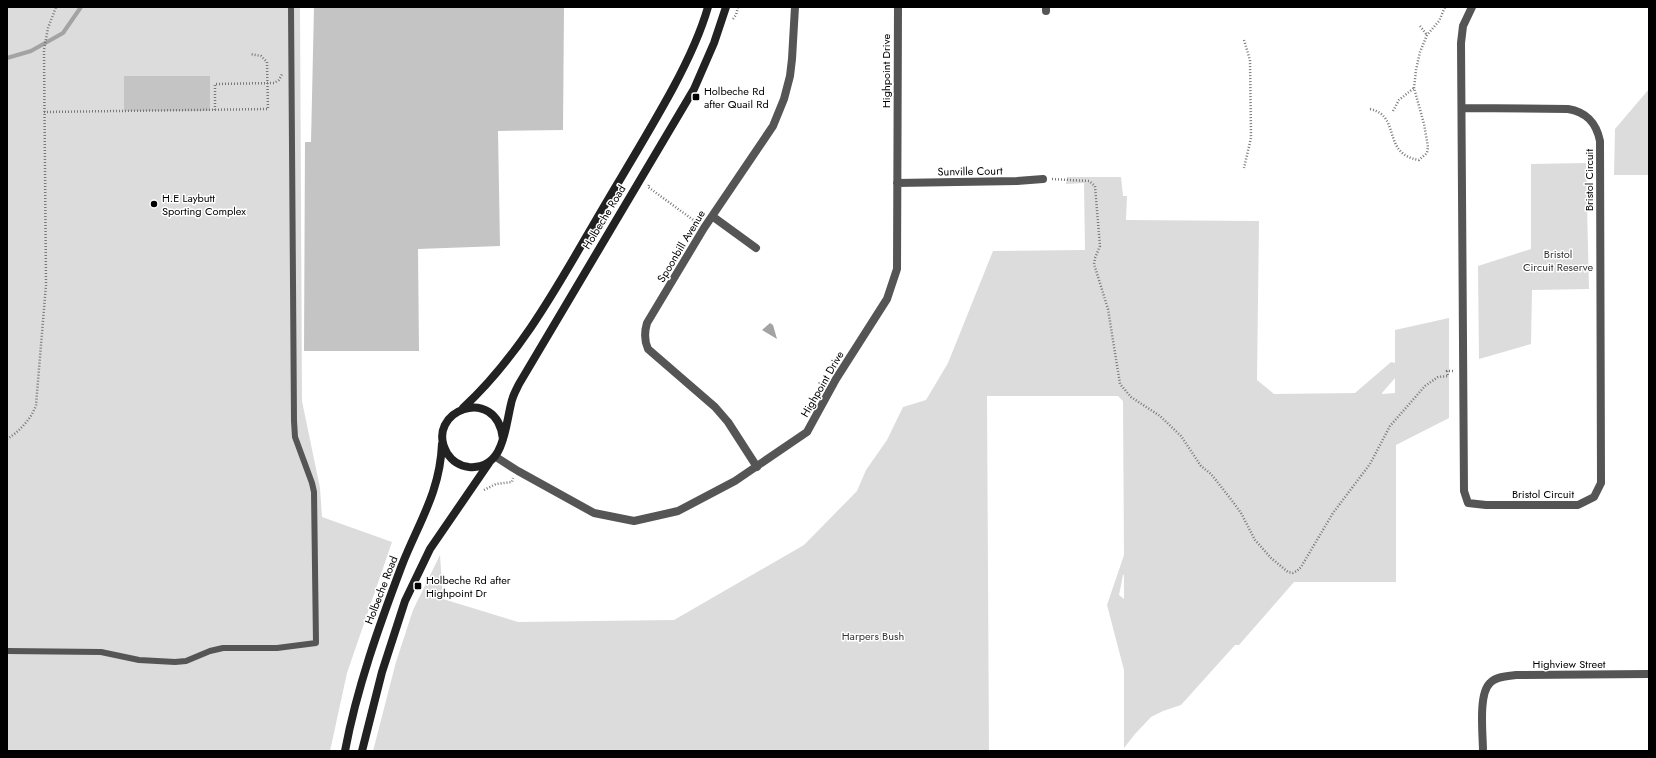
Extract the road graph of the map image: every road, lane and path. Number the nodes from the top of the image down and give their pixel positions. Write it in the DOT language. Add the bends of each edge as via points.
graph roads {
  1 [pos="56,7"];
  2 [pos="291,7"];
  3 [pos="708,7"];
  4 [pos="726,7"];
  5 [pos="795,7"];
  6 [pos="898,7"];
  7 [pos="1445,7"];
  8 [pos="1472,7"];
  9 [pos="1420,26"];
  10 [pos="1426,35"];
  11 [pos="1244,40"];
  12 [pos="250,54"];
  13 [pos="283,69"];
  14 [pos="267,83"];
  15 [pos="1414,88"];
  16 [pos="1462,108"];
  17 [pos="1370,109"];
  18 [pos="215,110"];
  19 [pos="1393,111"];
  20 [pos="44,112"];
  21 [pos="1244,168"];
  22 [pos="1043,178"];
  23 [pos="897,183"];
  24 [pos="648,187"];
  25 [pos="712,216"];
  26 [pos="704,228"];
  27 [pos="756,248"];
  28 [pos="1456,371"];
  29 [pos="462,408"];
  30 [pos="7,439"];
  31 [pos="503,439"];
  32 [pos="442,440"];
  33 [pos="493,459"];
  34 [pos="757,467"];
  35 [pos="518,471"];
  36 [pos="479,494"];
  37 [pos="7,651"];
  38 [pos="1649,674"];
  39 [pos="345,751"];
  40 [pos="362,751"];
  41 [pos="1483,751"];
  1 -- 20 [label="path" via="48,28 44,50"];
  2 -- 37 [label="lane" via="294,421 295,437 314,492 316,643 277,648 223,648 186,661 175,662 139,660 101,652"];
  3 -- 29 [label="street, Holbeche Road" via="684,69 548,299 504,365 484,389"];
  4 -- 31 [label="street, Holbeche Road" via="714,44 694,89 519,384 511,403"];
  5 -- 25 [label="street, Spoonbill Avenue" via="792,59 779,112 773,126"];
  6 -- 23 [label="street, Highpoint Drive"];
  7 -- 10 [label="path" via="1438,21"];
  8 -- 16 [label="street, Bristol Circuit" via="1462,32"];
  9 -- 10 [label="path"];
  10 -- 15 [label="path" via="1420,52"];
  11 -- 21 [label="path" via="1250,60 1251,130"];
  12 -- 14 [label="path" via="266,59"];
  13 -- 14 [label="path" via="279,80"];
  14 -- 18 [label="path" via="215,84"];
  14 -- 18 [label="path" via="268,109"];
  15 -- 17 [label="path" via="1428,147 1427,153 1419,160 1408,157 1396,147 1385,118"];
  15 -- 19 [label="path" via="1399,100"];
  16 -- 16 [label="street, Bristol Circuit" via="1464,491 1468,503 1578,505 1594,497 1601,483 1598,131 1591,119 1568,108"];
  18 -- 20 [label="path"];
  20 -- 30 [label="path" via="46,285 36,405 34,412 15,434"];
  22 -- 23 [label="street, Sunville Court" via="1017,181"];
  22 -- 28 [label="path" via="1089,181 1095,186 1100,246 1094,264 1108,309 1120,384 1130,396 1160,416 1182,436 1202,466 1216,479 1241,513 1256,540 1271,558 1288,572 1298,572 1333,512 1362,476 1397,417 1425,386 1438,377 1448,376 1447,371"];
  23 -- 34 [label="street, Highpoint Drive" via="897,269 887,299 836,379 807,432"];
  24 -- 26 [label="path"];
  25 -- 26 [label="street, Spoonbill Avenue"];
  25 -- 27 [label="street"];
  26 -- 34 [label="street, Spoonbill Avenue" via="647,323 644,341 655,356 728,422"];
  29 -- 31 [label="street" via="482,408 490,413 502,429"];
  29 -- 32 [label="street" via="447,420"];
  31 -- 33 [label="street" via="501,448"];
  32 -- 33 [label="street" via="449,457 465,467 482,466"];
  32 -- 39 [label="street, Holbeche Road" via="435,489 378,627 358,694"];
  33 -- 35 [label="street, Highpoint Drive"];
  33 -- 40 [label="street" via="430,549 405,601 382,672"];
  34 -- 35 [label="street, Highpoint Drive" via="678,511 634,521 594,513"];
  35 -- 36 [label="path" via="512,482 496,484"];
  38 -- 41 [label="street, Highview Street" via="1516,675 1490,682 1485,688 1482,702"];
}
